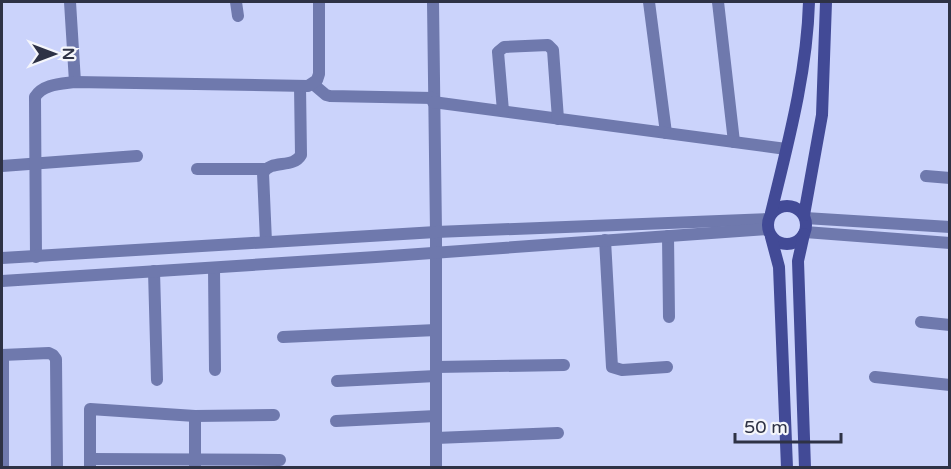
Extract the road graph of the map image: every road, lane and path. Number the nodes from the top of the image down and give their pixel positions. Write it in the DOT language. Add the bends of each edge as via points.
graph roads {
  1 [pos="70,2"];
  2 [pos="236,2"];
  3 [pos="319,2"];
  4 [pos="433,2"];
  5 [pos="649,2"];
  6 [pos="718,2"];
  7 [pos="809,2"];
  8 [pos="826,2"];
  9 [pos="238,16"];
  10 [pos="75,82"];
  11 [pos="307,85"];
  12 [pos="434,100"];
  13 [pos="503,111"];
  14 [pos="558,119"];
  15 [pos="666,133"];
  16 [pos="734,142"];
  17 [pos="786,149"];
  18 [pos="137,156"];
  19 [pos="36,164"];
  20 [pos="2,166"];
  21 [pos="197,169"];
  22 [pos="265,169"];
  23 [pos="926,176"];
  24 [pos="950,178"];
  25 [pos="804,217"];
  26 [pos="770,224"];
  27 [pos="950,227"];
  28 [pos="436,232"];
  29 [pos="804,233"];
  30 [pos="668,236"];
  31 [pos="605,240"];
  32 [pos="266,242"];
  33 [pos="950,243"];
  34 [pos="436,253"];
  35 [pos="36,257"];
  36 [pos="2,258"];
  37 [pos="214,268"];
  38 [pos="154,271"];
  39 [pos="2,281"];
  40 [pos="669,317"];
  41 [pos="921,322"];
  42 [pos="950,325"];
  43 [pos="436,330"];
  44 [pos="284,337"];
  45 [pos="2,355"];
  46 [pos="564,364"];
  47 [pos="668,367"];
  48 [pos="215,370"];
  49 [pos="436,371"];
  50 [pos="875,377"];
  51 [pos="157,380"];
  52 [pos="337,381"];
  53 [pos="950,385"];
  54 [pos="274,415"];
  55 [pos="195,416"];
  56 [pos="436,416"];
  57 [pos="336,421"];
  58 [pos="558,433"];
  59 [pos="436,438"];
  60 [pos="280,460"];
  61 [pos="90,463"];
  62 [pos="195,463"];
  63 [pos="3,468"];
  64 [pos="57,468"];
  65 [pos="436,468"];
  66 [pos="787,468"];
  67 [pos="805,468"];
  1 -- 10 [label="street"];
  2 -- 9 [label="street"];
  3 -- 11 [label="street" via="319,74 317,80"];
  4 -- 12 [label="street"];
  5 -- 15 [label="street"];
  6 -- 16 [label="street"];
  7 -- 17 [label="main road" via="808,33"];
  8 -- 25 [label="main road" via="822,115"];
  10 -- 11 [label="street"];
  10 -- 19 [label="street" via="48,87 35,97"];
  11 -- 12 [label="street" via="330,96"];
  11 -- 22 [label="street" via="302,155 295,162"];
  12 -- 13 [label="street"];
  12 -- 28 [label="street"];
  13 -- 14 [label="street"];
  13 -- 14 [label="street" via="498,52 504,47 548,45 553,50"];
  14 -- 15 [label="street"];
  15 -- 16 [label="street"];
  16 -- 17 [label="street"];
  17 -- 26 [label="main road"];
  18 -- 19 [label="street"];
  19 -- 20 [label="street"];
  19 -- 35 [label="street"];
  21 -- 22 [label="street"];
  22 -- 32 [label="street" via="262,177"];
  23 -- 24 [label="street"];
  25 -- 26 [label="main road" via="788,205 776,209"];
  25 -- 27 [label="street"];
  25 -- 29 [label="main road"];
  26 -- 28 [label="street"];
  26 -- 29 [label="main road" via="782,244 800,240"];
  26 -- 30 [label="street"];
  26 -- 66 [label="main road" via="778,267"];
  28 -- 32 [label="street"];
  28 -- 34 [label="street"];
  29 -- 33 [label="street"];
  29 -- 67 [label="main road" via="798,261"];
  30 -- 31 [label="street"];
  30 -- 40 [label="street"];
  31 -- 34 [label="street"];
  31 -- 47 [label="street" via="612,367"];
  32 -- 35 [label="street"];
  34 -- 37 [label="street"];
  34 -- 43 [label="street"];
  35 -- 36 [label="street"];
  37 -- 38 [label="street"];
  37 -- 48 [label="street"];
  38 -- 39 [label="street"];
  38 -- 51 [label="street"];
  41 -- 42 [label="street"];
  43 -- 44 [label="street"];
  43 -- 49 [label="street"];
  45 -- 63 [label="street"];
  45 -- 64 [label="street" via="49,353 56,359"];
  46 -- 49 [label="street"];
  49 -- 52 [label="street"];
  49 -- 56 [label="street"];
  50 -- 53 [label="street"];
  54 -- 55 [label="street"];
  55 -- 61 [label="street" via="90,410"];
  55 -- 62 [label="street"];
  56 -- 57 [label="street"];
  56 -- 59 [label="street"];
  58 -- 59 [label="street"];
  59 -- 65 [label="street"];
  60 -- 62 [label="street"];
  61 -- 62 [label="street"];
}
